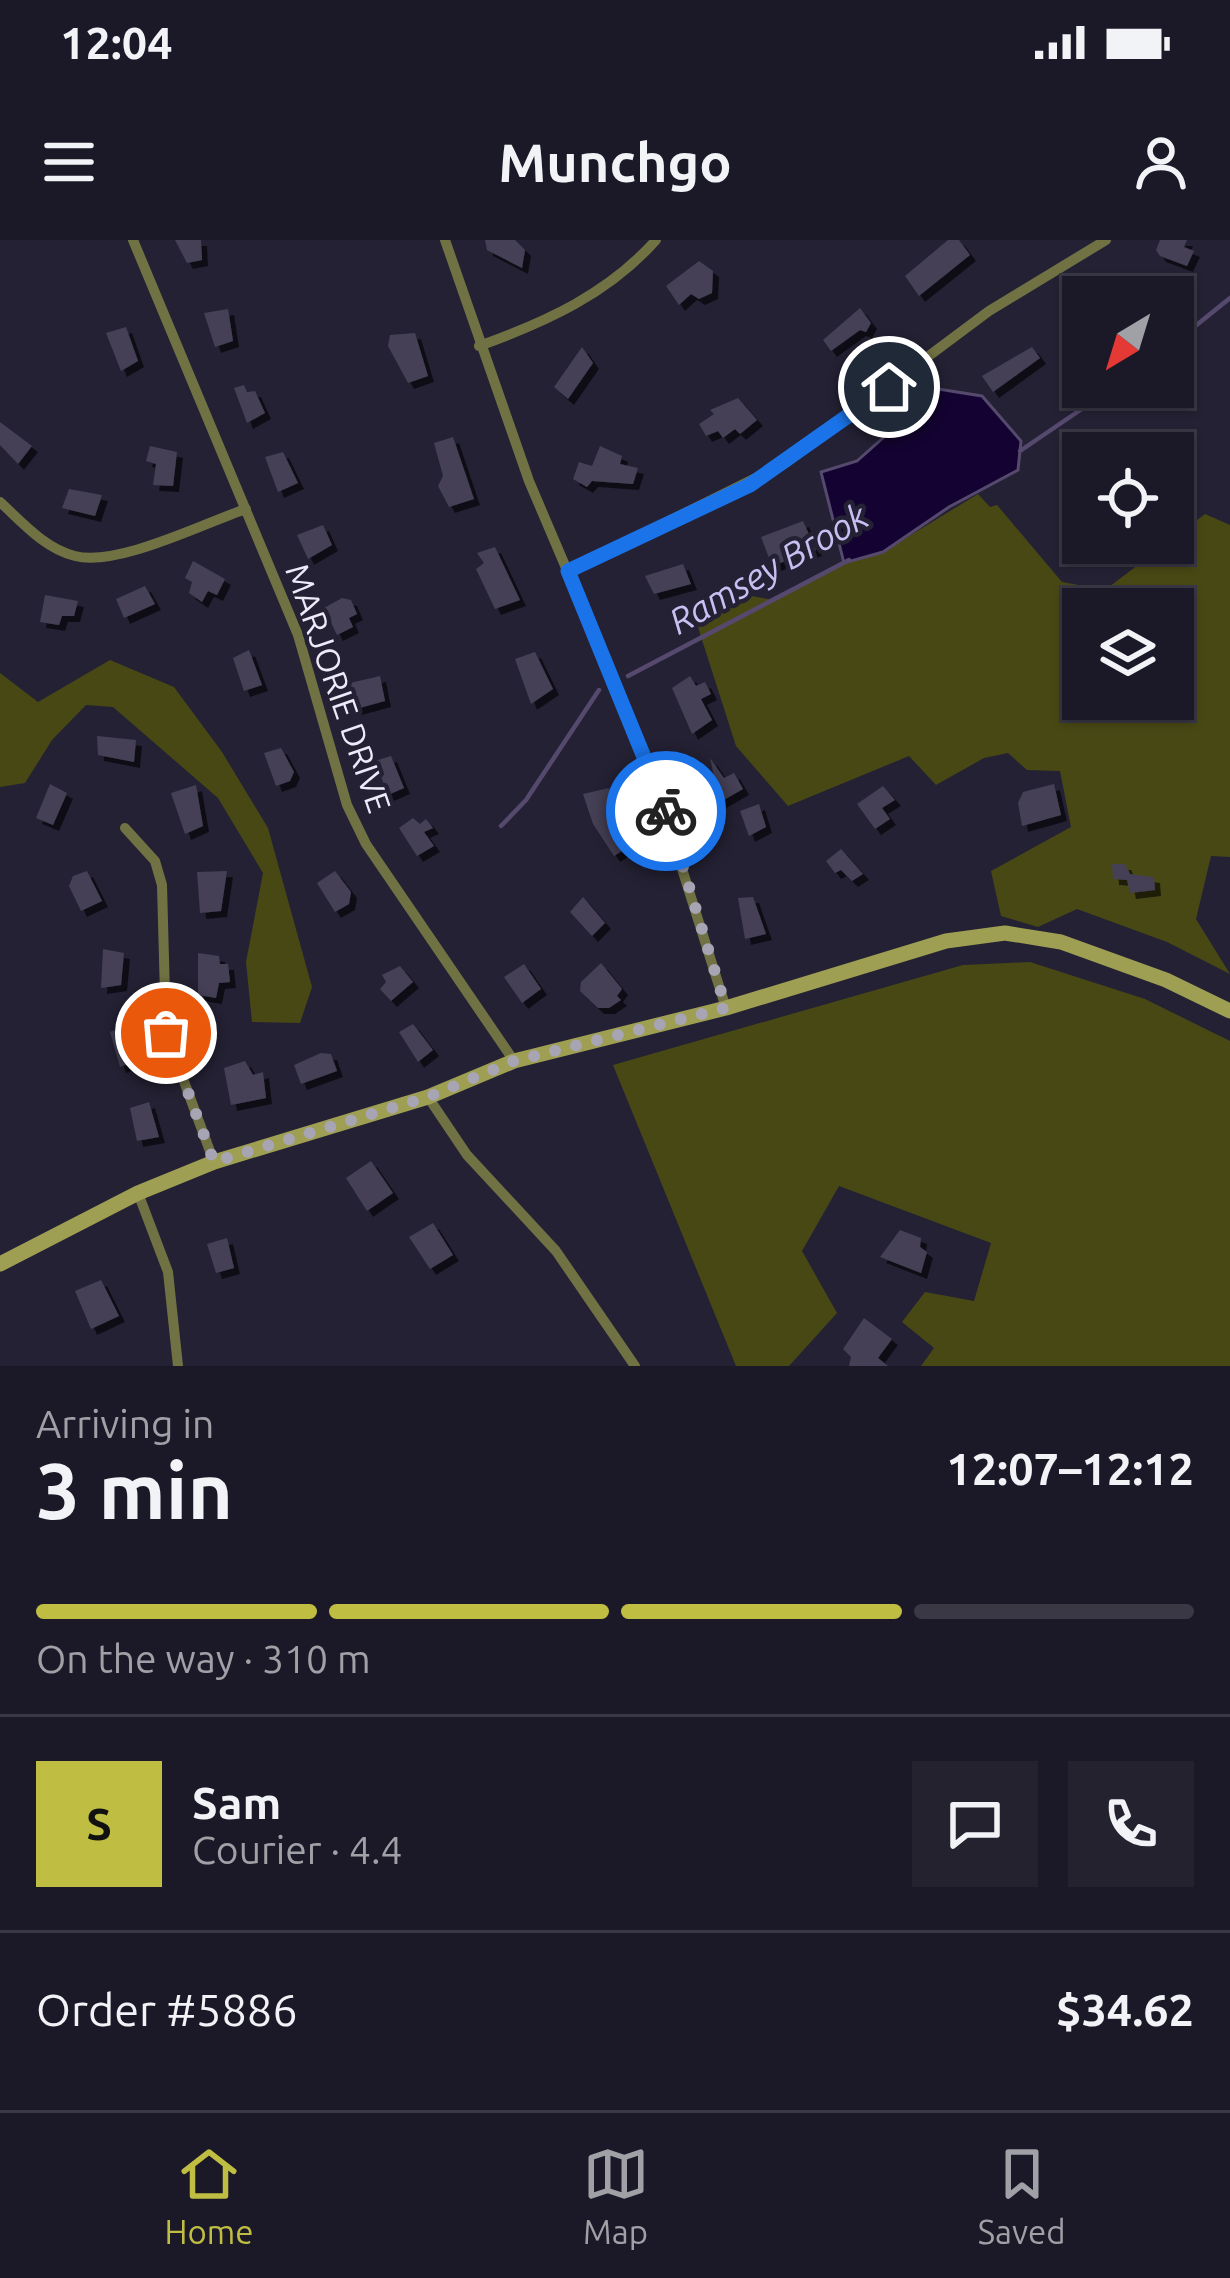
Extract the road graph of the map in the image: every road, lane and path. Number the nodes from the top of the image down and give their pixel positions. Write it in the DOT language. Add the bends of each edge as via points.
graph roads {
  1 [pos="134,240"];
  2 [pos="446,240"];
  3 [pos="656,240"];
  4 [pos="1106,240"];
  5 [pos="479,346"];
  6 [pos="0,502"];
  7 [pos="246,508"];
  8 [pos="568,571"];
  9 [pos="125,828"];
  10 [pos="726,1008"];
  11 [pos="1230,1011"];
  12 [pos="514,1061"];
  13 [pos="428,1097"];
  14 [pos="214,1162"];
  15 [pos="138,1193"];
  16 [pos="0,1264"];
  17 [pos="178,1366"];
  18 [pos="635,1366"];
  1 -- 7 [label="street, MARJORIE DRIVE"];
  2 -- 5 [label="street"];
  3 -- 5 [label="street" via="566,311"];
  4 -- 8 [label="street" via="989,311 784,464"];
  5 -- 8 [label="street"];
  6 -- 7 [label="street" via="44,542 92,557"];
  7 -- 12 [label="street, MARJORIE DRIVE" via="298,634 347,805"];
  8 -- 10 [label="street" via="647,758"];
  9 -- 14 [label="street" via="154,861 161,884 166,1033"];
  10 -- 11 [label="street" via="946,940 1005,933 1087,950"];
  10 -- 12 [label="street"];
  12 -- 13 [label="street"];
  13 -- 14 [label="street"];
  13 -- 18 [label="street" via="467,1155 556,1251"];
  14 -- 15 [label="street"];
  15 -- 16 [label="street"];
  15 -- 17 [label="street" via="168,1272"];
}
